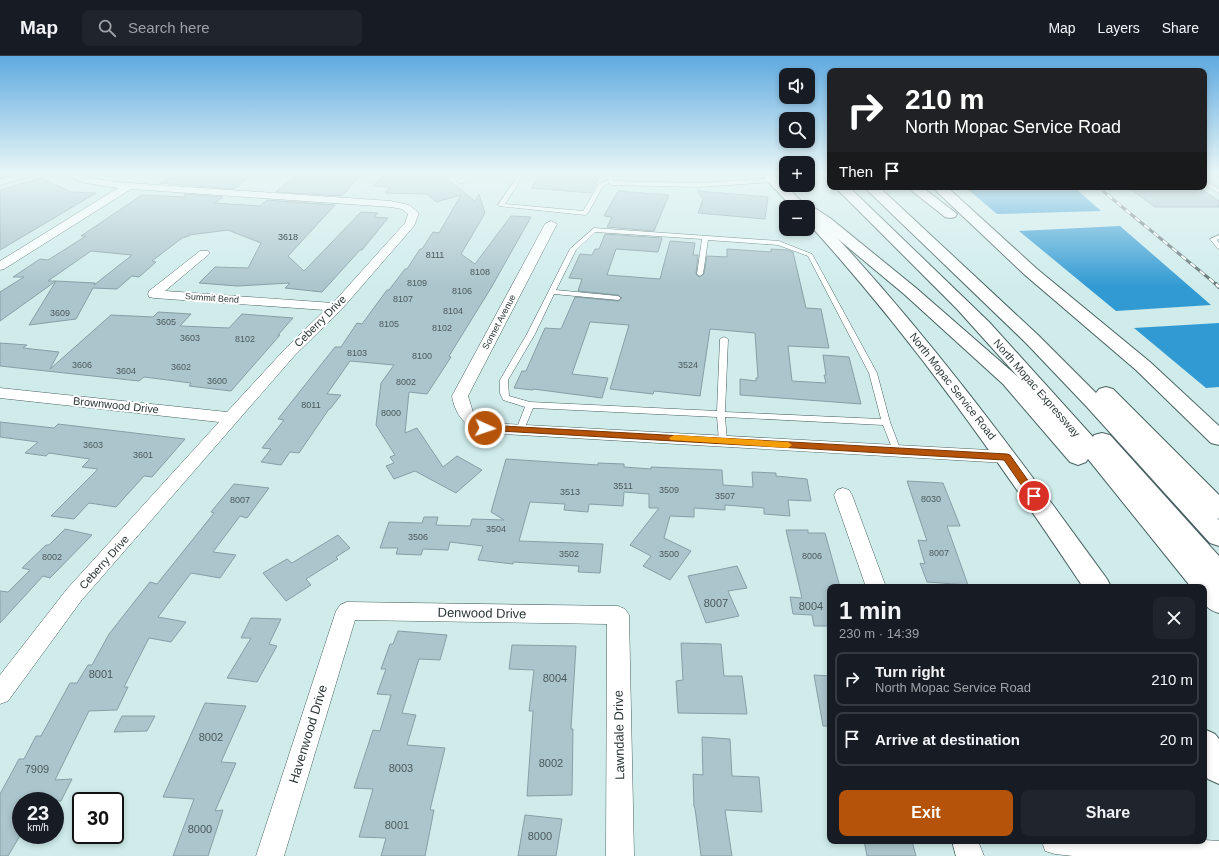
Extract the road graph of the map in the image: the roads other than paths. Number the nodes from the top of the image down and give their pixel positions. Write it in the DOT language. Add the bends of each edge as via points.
graph roads {
  1 [pos="88,211"];
  2 [pos="412,211"];
  3 [pos="568,211"];
  4 [pos="587,211"];
  5 [pos="867,211"];
  6 [pos="878,211"];
  7 [pos="897,211"];
  8 [pos="911,211"];
  9 [pos="946,211"];
  10 [pos="965,211"];
  11 [pos="815,215"];
  12 [pos="815,223"];
  13 [pos="551,224"];
  14 [pos="1219,237"];
  15 [pos="705,238"];
  16 [pos="1219,247"];
  17 [pos="204,253"];
  18 [pos="0,266"];
  19 [pos="1030,272"];
  20 [pos="700,274"];
  21 [pos="552,292"];
  22 [pos="618,298"];
  23 [pos="336,307"];
  24 [pos="724,339"];
  25 [pos="0,392"];
  26 [pos="530,405"];
  27 [pos="721,414"];
  28 [pos="231,418"];
  29 [pos="886,422"];
  30 [pos="520,430"];
  31 [pos="1219,438"];
  32 [pos="723,441"];
  33 [pos="897,451"];
  34 [pos="1007,457"];
  35 [pos="843,495"];
  36 [pos="1219,510"];
  37 [pos="1219,536"];
  38 [pos="1219,574"];
  39 [pos="875,584"];
  40 [pos="1096,584"];
  41 [pos="1194,584"];
  42 [pos="1204,584"];
  43 [pos="1207,588"];
  44 [pos="1207,596"];
  45 [pos="1219,602"];
  46 [pos="1219,607"];
  47 [pos="347,611"];
  48 [pos="618,615"];
  49 [pos="0,693"];
  50 [pos="1207,750"];
  51 [pos="1219,768"];
  52 [pos="966,844"];
  53 [pos="1090,844"];
  54 [pos="1219,855"];
  55 [pos="270,856"];
  56 [pos="620,856"];
  57 [pos="970,856"];
  1 -- 18 [label="street"];
  2 -- 23 [label="street, Ceberry Drive" via="414,218 410,224"];
  3 -- 4 [label="lane"];
  5 -- 42 [label="main road, North Mopac Expressway" via="947,290 1040,389"];
  6 -- 38 [label="main road" via="1013,344 1144,486"];
  7 -- 37 [label="main road" via="1038,344"];
  8 -- 36 [label="main road" via="1120,406"];
  9 -- 19 [label="main road"];
  10 -- 19 [label="main road"];
  11 -- 41 [label="main road" via="910,291 1010,380"];
  12 -- 34 [label="main road, North Mopac Service Road" via="892,308"];
  13 -- 30 [label="street, Sonnet Avenue" via="460,396 461,407 470,420 485,428"];
  14 -- 16 [label="lane" via="1214,239"];
  15 -- 20 [label="lane"];
  15 -- 21 [label="lane" via="594,230 573,249"];
  15 -- 29 [label="lane" via="779,243 810,255 873,373"];
  17 -- 23 [label="street, Summit Bend" via="154,294"];
  19 -- 31 [label="main road" via="1143,366"];
  21 -- 22 [label="lane"];
  21 -- 26 [label="lane" via="504,380 506,398"];
  23 -- 28 [label="street, Ceberry Drive" via="290,352"];
  24 -- 27 [label="lane"];
  25 -- 28 [label="street, Brownwood Drive"];
  26 -- 27 [label="lane"];
  26 -- 30 [label="lane"];
  27 -- 29 [label="lane"];
  27 -- 32 [label="lane"];
  28 -- 49 [label="street, Ceberry Drive" via="74,595"];
  29 -- 33 [label="lane"];
  30 -- 32 [label="street"];
  32 -- 33 [label="street"];
  33 -- 34 [label="street"];
  34 -- 40 [label="main road, North Mopac Service Road"];
  35 -- 39 [label="street"];
  43 -- 45 [label="main road, North Mopac Expressway"];
  44 -- 46 [label="main road"];
  47 -- 48 [label="street, Denwood Drive"];
  47 -- 55 [label="street, Havenwood Drive"];
  48 -- 56 [label="street, Lawndale Drive"];
  50 -- 51 [label="main road"];
  52 -- 57 [label="street"];
  53 -- 54 [label="street"];
}
